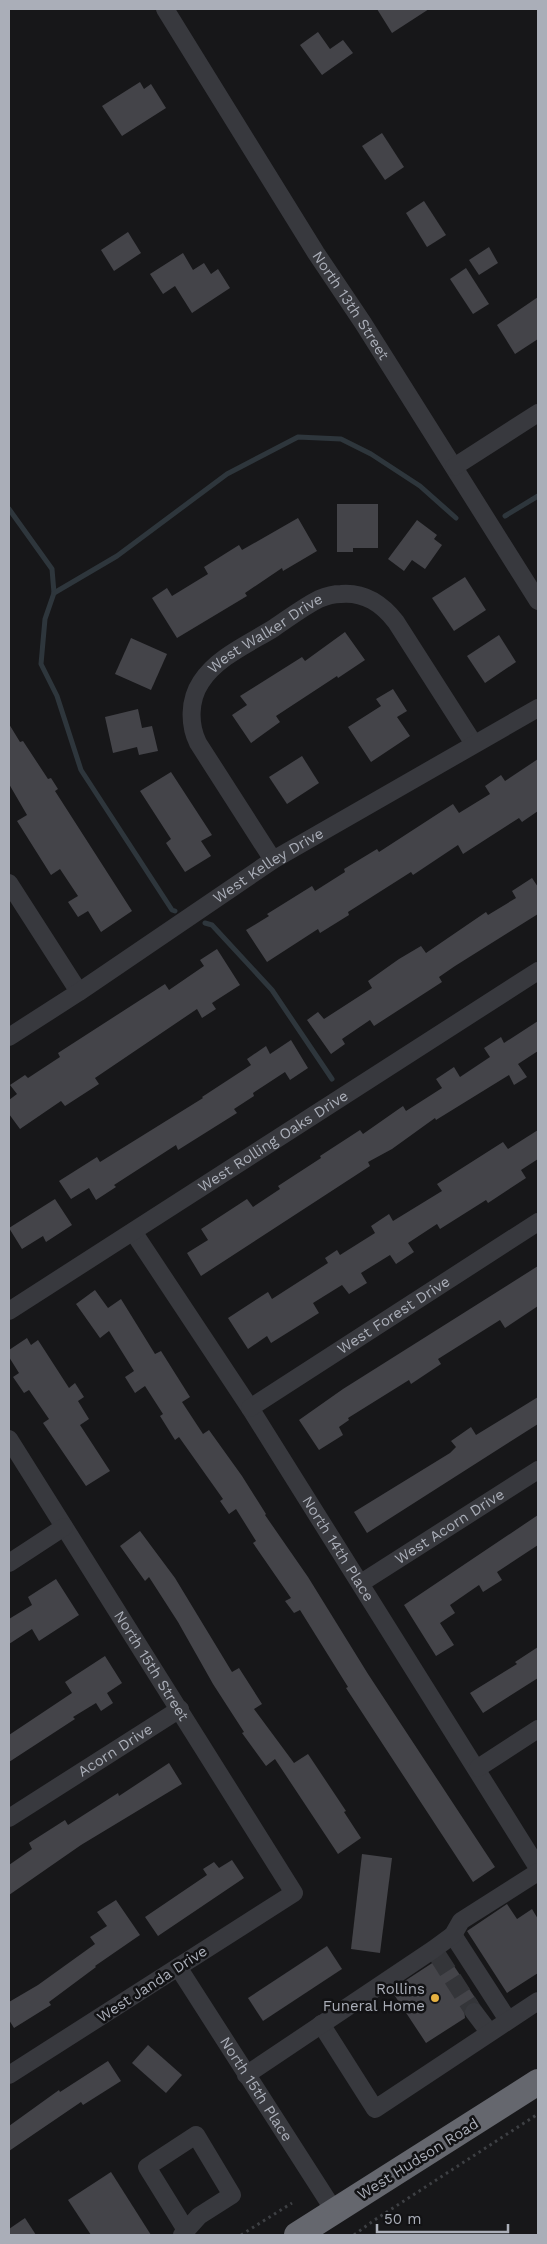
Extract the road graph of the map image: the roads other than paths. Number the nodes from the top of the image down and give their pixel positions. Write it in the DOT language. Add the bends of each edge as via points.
graph roads {
  1 [pos="165,9"];
  2 [pos="538,413"];
  3 [pos="454,467"];
  4 [pos="538,600"];
  5 [pos="538,708"];
  6 [pos="474,744"];
  7 [pos="273,860"];
  8 [pos="9,883"];
  9 [pos="538,971"];
  10 [pos="79,992"];
  11 [pos="9,1038"];
  12 [pos="538,1222"];
  13 [pos="134,1232"];
  14 [pos="9,1311"];
  15 [pos="250,1408"];
  16 [pos="9,1438"];
  17 [pos="538,1470"];
  18 [pos="64,1527"];
  19 [pos="9,1563"];
  20 [pos="360,1583"];
  21 [pos="180,1710"];
  22 [pos="538,1730"];
  23 [pos="478,1768"];
  24 [pos="9,1818"];
  25 [pos="538,1868"];
  26 [pos="538,1872"];
  27 [pos="294,1893"];
  28 [pos="453,1935"];
  29 [pos="178,1967"];
  30 [pos="538,2002"];
  31 [pos="474,2012"];
  32 [pos="508,2020"];
  33 [pos="322,2024"];
  34 [pos="488,2032"];
  35 [pos="9,2075"];
  36 [pos="246,2075"];
  37 [pos="538,2082"];
  38 [pos="335,2212"];
  39 [pos="184,2233"];
  40 [pos="297,2235"];
  1 -- 3 [label="street, North 13th Street" via="316,253"];
  2 -- 3 [label="street"];
  3 -- 4 [label="street, North 13th Street"];
  5 -- 6 [label="street, West Kelley Drive"];
  6 -- 7 [label="street, West Kelley Drive"];
  6 -- 7 [label="street, West Walker Drive" via="396,622 376,602 358,595 342,594 320,599 224,660 203,679 193,703 192,724 196,738"];
  7 -- 10 [label="street, West Kelley Drive"];
  8 -- 10 [label="street"];
  9 -- 13 [label="street, West Rolling Oaks Drive"];
  10 -- 11 [label="street, West Kelley Drive"];
  12 -- 15 [label="street, West Forest Drive"];
  13 -- 14 [label="street, West Rolling Oaks Drive"];
  13 -- 15 [label="street, North 14th Place"];
  15 -- 20 [label="street, North 14th Place"];
  16 -- 18 [label="street, North 15th Street"];
  17 -- 20 [label="street, West Acorn Drive"];
  18 -- 19 [label="street"];
  18 -- 21 [label="street, North 15th Street"];
  20 -- 23 [label="street, North 14th Place"];
  21 -- 24 [label="street, Acorn Drive"];
  21 -- 27 [label="street, North 15th Street"];
  22 -- 23 [label="street"];
  23 -- 25 [label="street, North 14th Place"];
  26 -- 28 [label="street" via="461,1920"];
  27 -- 29 [label="street, West Janda Drive"];
  28 -- 32 [label="street"];
  28 -- 33 [label="street" via="436,1953"];
  29 -- 35 [label="street, West Janda Drive"];
  29 -- 36 [label="street, North 15th Place"];
  30 -- 32 [label="street"];
  31 -- 34 [label="street"];
  32 -- 34 [label="street"];
  33 -- 34 [label="street" via="375,2109"];
  33 -- 36 [label="street"];
  36 -- 38 [label="street, North 15th Place"];
  37 -- 38 [label="highway, West Hudson Road"];
  38 -- 40 [label="highway, West Hudson Road"];
  39 -- 39 [label="street" via="199,2216 232,2195 196,2135 147,2167"];
}
